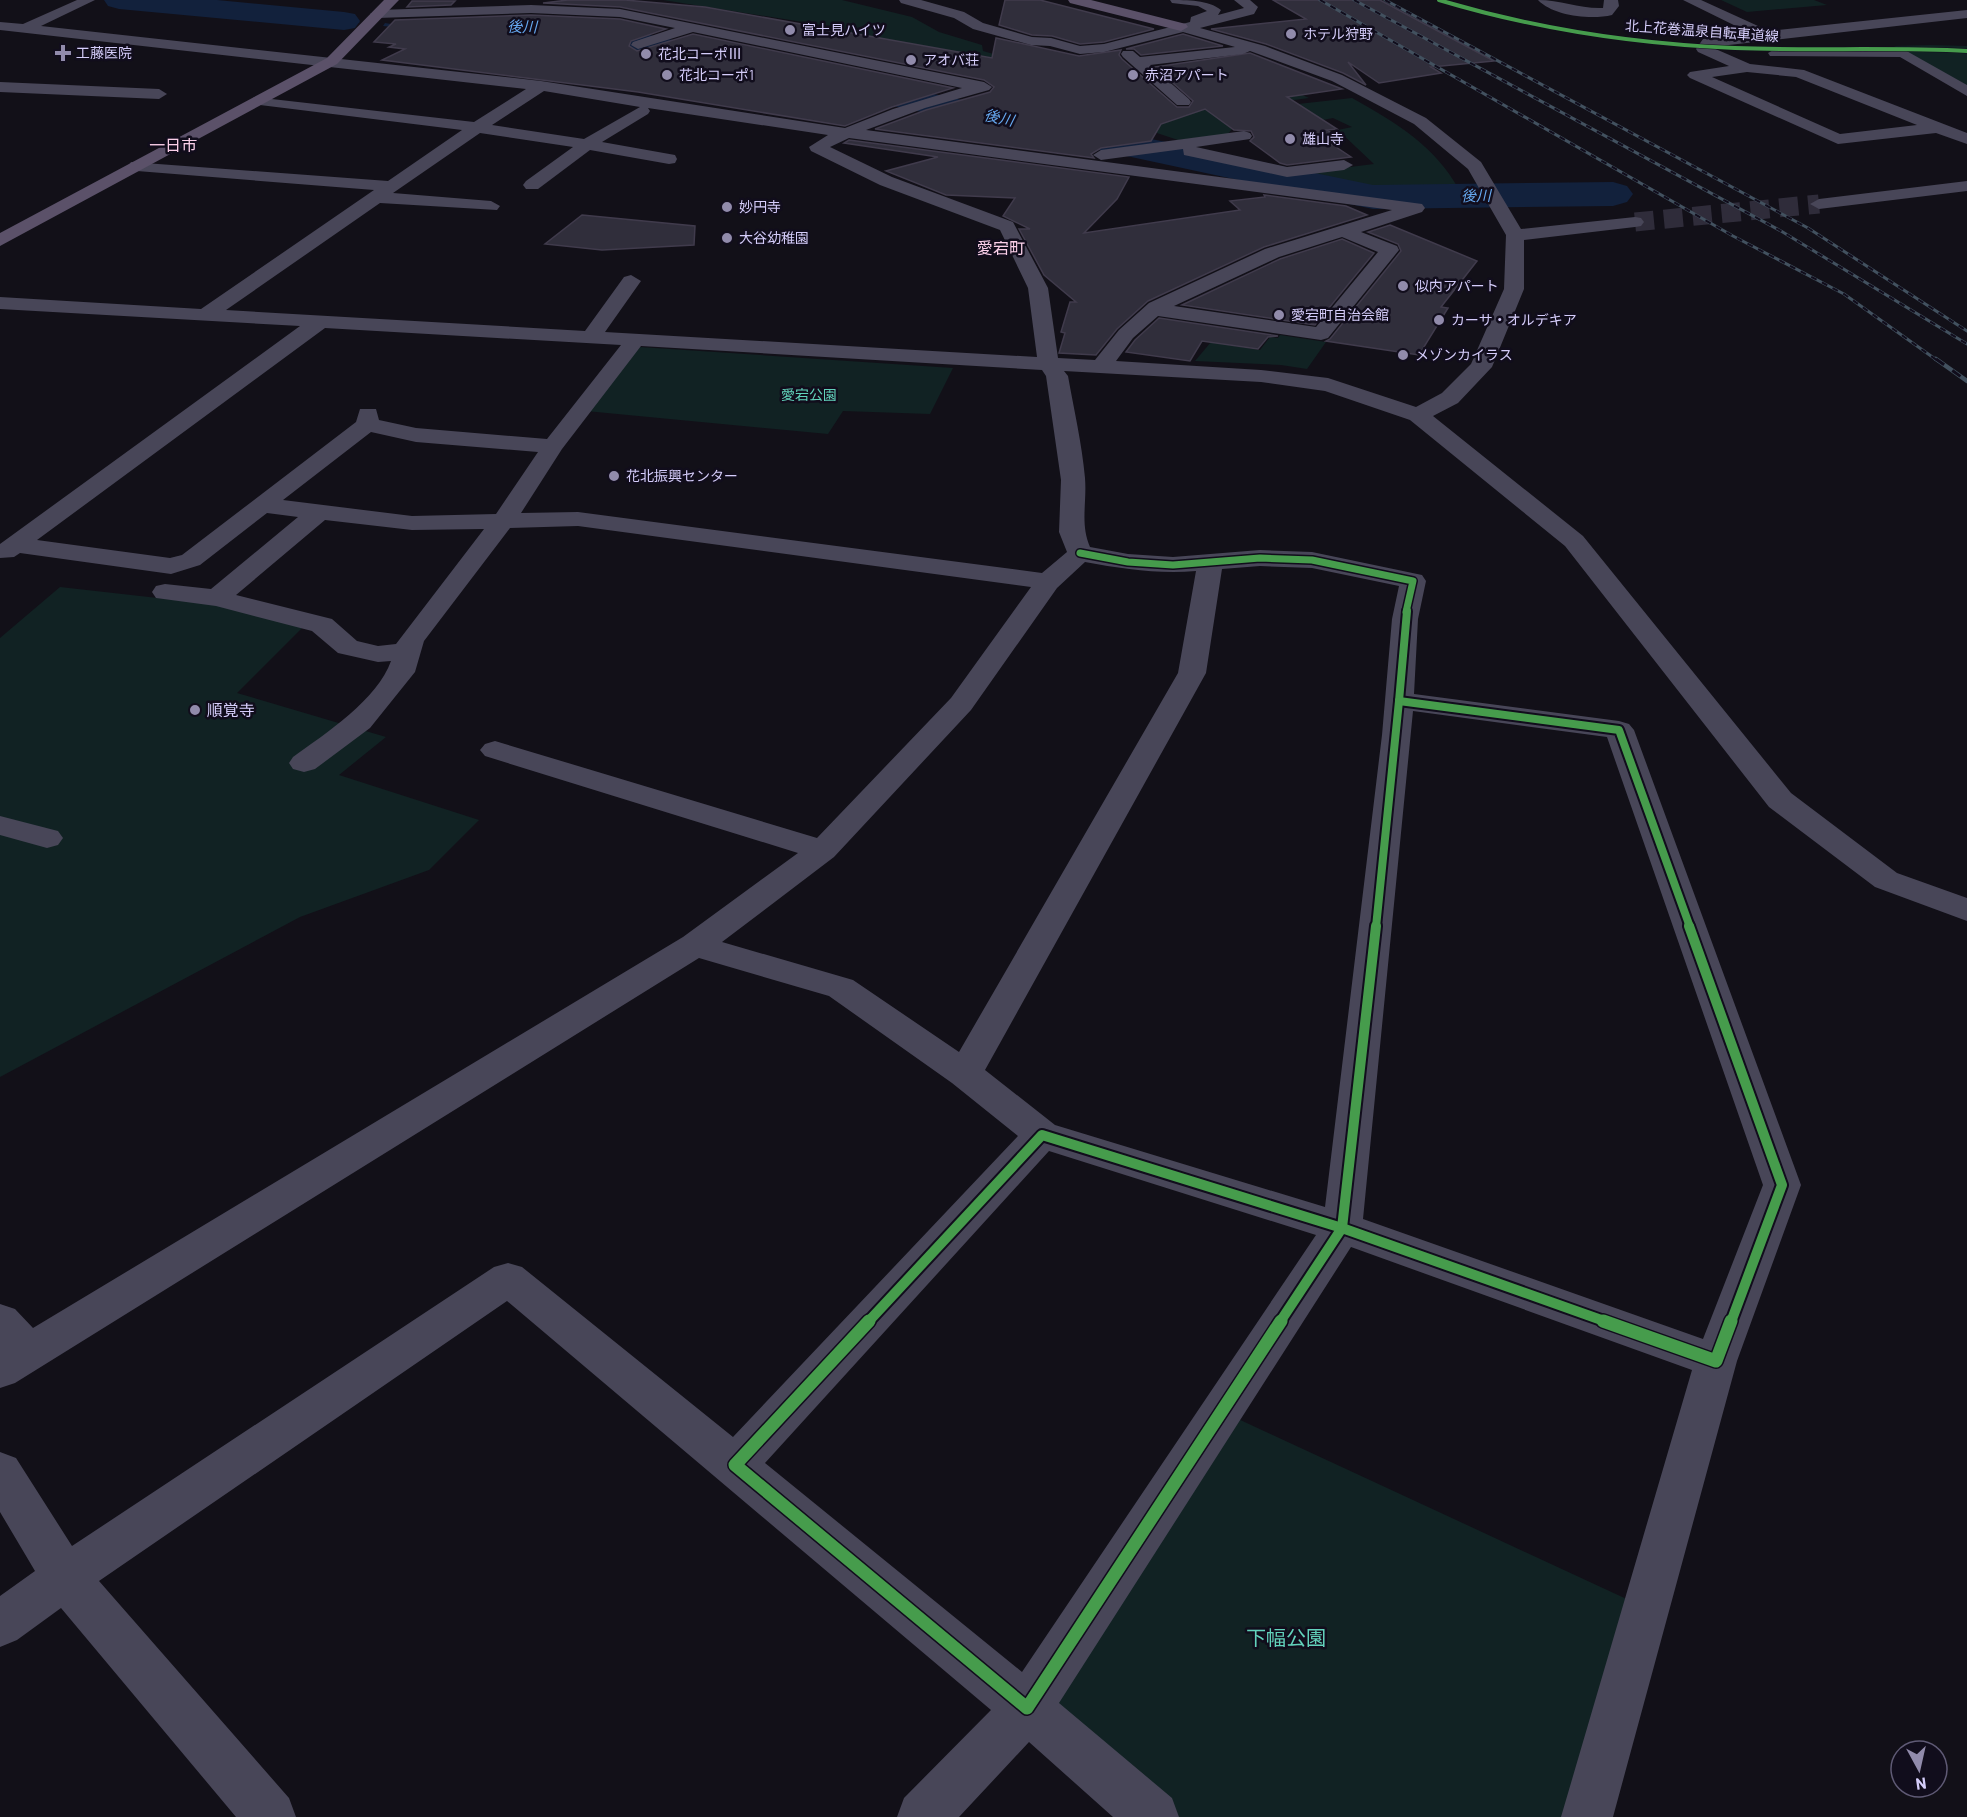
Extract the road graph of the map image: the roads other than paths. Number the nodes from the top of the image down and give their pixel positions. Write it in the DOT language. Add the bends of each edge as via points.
graph roads {
  1 [pos="88,0"];
  2 [pos="392,0"];
  3 [pos="906,0"];
  4 [pos="1075,0"];
  5 [pos="1177,0"];
  6 [pos="1241,0"];
  7 [pos="1545,0"];
  8 [pos="1611,0"];
  9 [pos="1690,0"];
  10 [pos="377,14"];
  11 [pos="1967,14"];
  12 [pos="0,26"];
  13 [pos="693,27"];
  14 [pos="1180,27"];
  15 [pos="24,29"];
  16 [pos="1767,36"];
  17 [pos="0,39"];
  18 [pos="638,45"];
  19 [pos="1118,45"];
  20 [pos="1260,49"];
  21 [pos="1711,52"];
  22 [pos="332,61"];
  23 [pos="1137,62"];
  24 [pos="1747,68"];
  25 [pos="541,86"];
  26 [pos="0,87"];
  27 [pos="1967,91"];
  28 [pos="159,94"];
  29 [pos="260,100"];
  30 [pos="1183,102"];
  31 [pos="642,111"];
  32 [pos="758,121"];
  33 [pos="1967,124"];
  34 [pos="477,126"];
  35 [pos="1939,127"];
  36 [pos="846,132"];
  37 [pos="1244,136"];
  38 [pos="1967,139"];
  39 [pos="588,143"];
  40 [pos="817,147"];
  41 [pos="1162,147"];
  42 [pos="669,159"];
  43 [pos="1057,160"];
  44 [pos="1344,165"];
  45 [pos="137,166"];
  46 [pos="532,184"];
  47 [pos="391,186"];
  48 [pos="1967,186"];
  49 [pos="376,197"];
  50 [pos="1819,204"];
  51 [pos="491,206"];
  52 [pos="1635,222"];
  53 [pos="1345,232"];
  54 [pos="4,235"];
  55 [pos="1515,235"];
  56 [pos="631,281"];
  57 [pos="4,306"];
  58 [pos="1153,309"];
  59 [pos="207,314"];
  60 [pos="321,321"];
  61 [pos="592,336"];
  62 [pos="637,338"];
  63 [pos="1048,363"];
  64 [pos="1101,367"];
  65 [pos="1418,415"];
  66 [pos="553,446"];
  67 [pos="262,505"];
  68 [pos="319,512"];
  69 [pos="503,521"];
  70 [pos="8,550"];
  71 [pos="1080,553"];
  72 [pos="1211,560"];
  73 [pos="1048,582"];
  74 [pos="165,591"];
  75 [pos="217,598"];
  76 [pos="407,651"];
  77 [pos="1399,701"];
  78 [pos="495,750"];
  79 [pos="304,763"];
  80 [pos="0,825"];
  81 [pos="47,838"];
  82 [pos="823,850"];
  83 [pos="1967,910"];
  84 [pos="695,945"];
  85 [pos="965,1074"];
  86 [pos="1042,1135"];
  87 [pos="1342,1228"];
  88 [pos="0,1322"];
  89 [pos="14,1361"];
  90 [pos="1716,1361"];
  91 [pos="735,1465"];
  92 [pos="0,1472"];
  93 [pos="65,1577"];
  94 [pos="0,1624"];
  95 [pos="1027,1708"];
  96 [pos="270,1817"];
  97 [pos="922,1817"];
  98 [pos="1153,1817"];
  99 [pos="1587,1817"];
  1 -- 15 [label="street"];
  2 -- 10 [label="main road"];
  3 -- 19 [label="street" via="1031,41 1080,50"];
  4 -- 14 [label="main road"];
  5 -- 14 [label="street" via="1199,2 1214,10"];
  6 -- 14 [label="street" via="1251,7 1250,11"];
  7 -- 8 [label="street" via="1569,12 1584,14 1607,12"];
  9 -- 16 [label="street"];
  10 -- 13 [label="street" via="584,10"];
  10 -- 22 [label="main road"];
  11 -- 16 [label="street"];
  12 -- 15 [label="street"];
  13 -- 18 [label="street"];
  13 -- 36 [label="street" via="984,87 947,95"];
  14 -- 19 [label="street"];
  14 -- 20 [label="street"];
  15 -- 17 [label="street"];
  15 -- 22 [label="street"];
  16 -- 21 [label="street" via="1707,42 1703,49"];
  19 -- 23 [label="street"];
  20 -- 23 [label="street"];
  20 -- 55 [label="street" via="1337,78 1420,121 1475,166"];
  21 -- 24 [label="street"];
  21 -- 27 [label="street" via="1903,53"];
  22 -- 25 [label="street"];
  22 -- 29 [label="main road"];
  23 -- 30 [label="street"];
  24 -- 35 [label="street" via="1799,73"];
  24 -- 35 [label="street" via="1695,75 1838,139"];
  25 -- 32 [label="street"];
  25 -- 34 [label="street"];
  26 -- 28 [label="street"];
  29 -- 34 [label="street"];
  29 -- 45 [label="main road"];
  31 -- 39 [label="street"];
  32 -- 36 [label="street"];
  32 -- 40 [label="street" via="758,126"];
  33 -- 35 [label="street"];
  34 -- 39 [label="street"];
  34 -- 47 [label="street"];
  35 -- 38 [label="street"];
  36 -- 40 [label="street"];
  36 -- 43 [label="street"];
  37 -- 41 [label="street"];
  39 -- 42 [label="street"];
  39 -- 46 [label="street"];
  40 -- 63 [label="street" via="903,189 1008,226 1038,288"];
  41 -- 43 [label="street"];
  41 -- 44 [label="street" via="1287,172"];
  43 -- 53 [label="street" via="1416,208"];
  45 -- 47 [label="street"];
  45 -- 54 [label="main road"];
  47 -- 49 [label="street"];
  48 -- 50 [label="street"];
  49 -- 51 [label="street"];
  49 -- 59 [label="street"];
  52 -- 55 [label="street"];
  53 -- 58 [label="street" via="1272,253"];
  53 -- 58 [label="street" via="1390,250 1321,334"];
  55 -- 65 [label="street" via="1514,289 1481,367 1450,398"];
  56 -- 61 [label="street"];
  57 -- 59 [label="street"];
  58 -- 64 [label="street" via="1126,334"];
  59 -- 60 [label="street"];
  60 -- 61 [label="street"];
  60 -- 70 [label="street"];
  61 -- 62 [label="street"];
  62 -- 63 [label="street"];
  62 -- 66 [label="street"];
  63 -- 64 [label="street"];
  63 -- 71 [label="street" via="1057,376 1073,480 1071,532"];
  64 -- 65 [label="street" via="1261,376 1328,385"];
  65 -- 83 [label="street" via="1574,541 1780,800 1886,880"];
  66 -- 67 [label="street" via="416,435 368,419"];
  66 -- 69 [label="street"];
  67 -- 68 [label="street"];
  67 -- 70 [label="street" via="191,560 171,566"];
  68 -- 69 [label="street" via="412,523"];
  68 -- 75 [label="street"];
  69 -- 73 [label="street" via="578,519"];
  69 -- 76 [label="street" via="411,640"];
  71 -- 72 [label="street" via="1173,565"];
  71 -- 73 [label="street"];
  72 -- 77 [label="street" via="1312,560 1413,581 1405,619"];
  72 -- 85 [label="street" via="1192,673"];
  73 -- 82 [label="street" via="961,704"];
  74 -- 75 [label="street"];
  75 -- 76 [label="street" via="322,625 348,647 378,654"];
  76 -- 79 [label="street" via="401,672 360,722"];
  77 -- 87 [label="street"];
  77 -- 90 [label="street" via="1619,730 1782,1185"];
  78 -- 82 [label="street"];
  80 -- 81 [label="street"];
  82 -- 84 [label="street"];
  84 -- 85 [label="street" via="841,988"];
  84 -- 89 [label="street"];
  85 -- 86 [label="street"];
  86 -- 87 [label="street"];
  86 -- 91 [label="street"];
  87 -- 90 [label="street"];
  87 -- 95 [label="street"];
  88 -- 89 [label="street"];
  90 -- 99 [label="street"];
  91 -- 93 [label="street" via="508,1279"];
  91 -- 95 [label="street"];
  92 -- 93 [label="street"];
  93 -- 94 [label="street"];
  93 -- 96 [label="street"];
  95 -- 97 [label="street"];
  95 -- 98 [label="street"];
}
